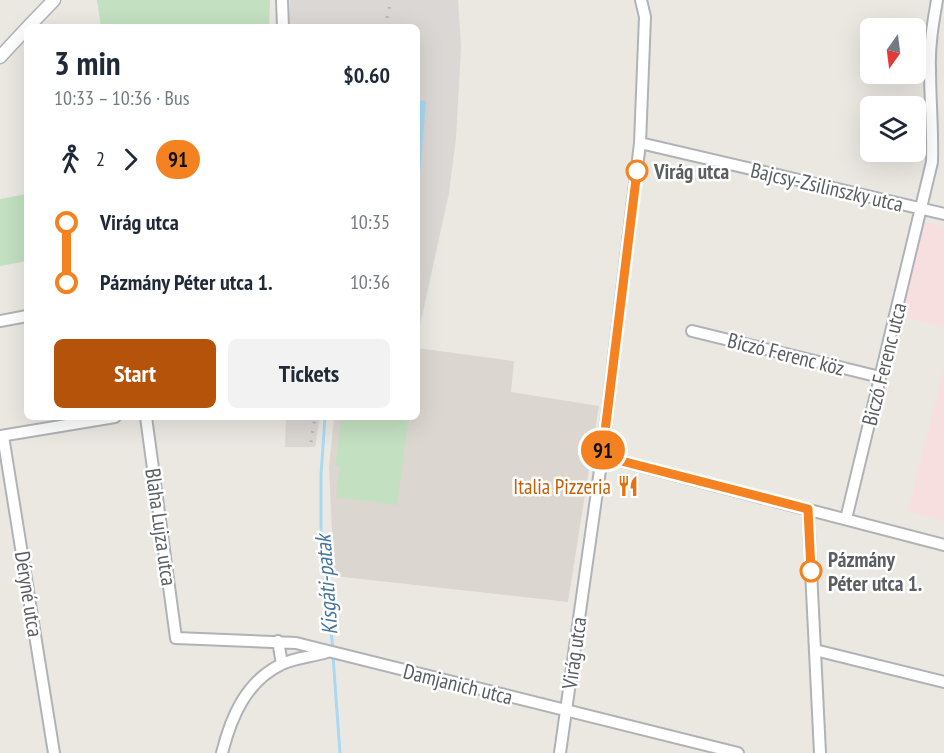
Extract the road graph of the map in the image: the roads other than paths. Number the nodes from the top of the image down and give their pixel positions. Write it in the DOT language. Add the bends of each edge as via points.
graph roads {
  1 [pos="54,0"];
  2 [pos="282,0"];
  3 [pos="641,0"];
  4 [pos="650,0"];
  5 [pos="937,0"];
  6 [pos="645,17"];
  7 [pos="32,24"];
  8 [pos="283,24"];
  9 [pos="24,32"];
  10 [pos="0,57"];
  11 [pos="640,143"];
  12 [pos="921,209"];
  13 [pos="944,214"];
  14 [pos="24,317"];
  15 [pos="0,321"];
  16 [pos="692,331"];
  17 [pos="880,377"];
  18 [pos="97,420"];
  19 [pos="146,420"];
  20 [pos="2,436"];
  21 [pos="602,456"];
  22 [pos="808,509"];
  23 [pos="846,519"];
  24 [pos="944,545"];
  25 [pos="176,638"];
  26 [pos="278,641"];
  27 [pos="815,650"];
  28 [pos="332,653"];
  29 [pos="282,664"];
  30 [pos="944,682"];
  31 [pos="565,711"];
  32 [pos="54,753"];
  33 [pos="222,753"];
  34 [pos="560,753"];
  35 [pos="738,753"];
  36 [pos="820,753"];
  1 -- 7 [label="street"];
  2 -- 8 [label="street"];
  3 -- 6 [label="street, Virág utca"];
  4 -- 6 [label="street, Virág utca"];
  5 -- 12 [label="street, Biczó Ferenc utca" via="930,59 932,162"];
  6 -- 11 [label="street, Virág utca"];
  9 -- 10 [label="street"];
  11 -- 12 [label="street, Bajcsy-Zsilinszky utca"];
  11 -- 21 [label="street, Virág utca"];
  12 -- 13 [label="street, Bajcsy-Zsilinszky utca"];
  12 -- 17 [label="street, Biczó Ferenc utca"];
  14 -- 15 [label="street"];
  16 -- 17 [label="street, Biczó Ferenc köz"];
  17 -- 23 [label="street, Biczó Ferenc utca"];
  18 -- 20 [label="street"];
  19 -- 25 [label="street, Blaha Lujza utca"];
  20 -- 32 [label="street, Déryné utca"];
  21 -- 22 [label="street"];
  21 -- 31 [label="street, Virág utca"];
  22 -- 23 [label="street"];
  22 -- 27 [label="street"];
  23 -- 24 [label="street"];
  25 -- 26 [label="street, Damjanich utca"];
  26 -- 28 [label="street, Damjanich utca"];
  26 -- 29 [label="street"];
  27 -- 30 [label="street"];
  27 -- 36 [label="street"];
  28 -- 29 [label="street"];
  28 -- 31 [label="street, Damjanich utca"];
  29 -- 33 [label="street" via="253,685 242,699"];
  31 -- 34 [label="street, Virág utca"];
  31 -- 35 [label="street, Damjanich utca"];
}
